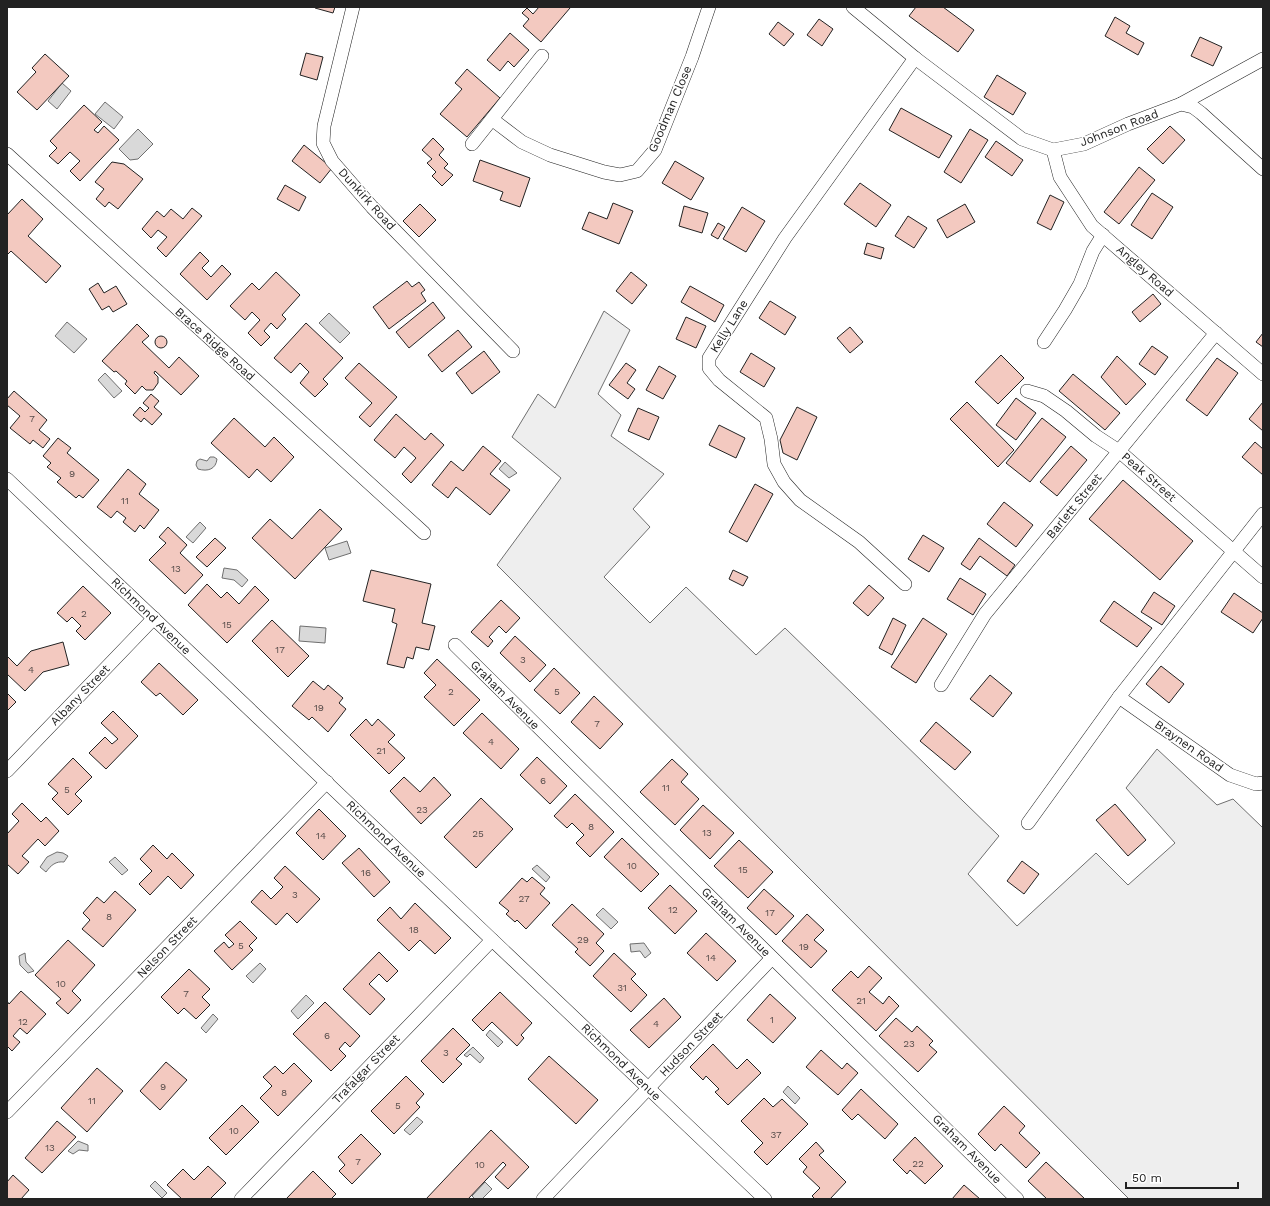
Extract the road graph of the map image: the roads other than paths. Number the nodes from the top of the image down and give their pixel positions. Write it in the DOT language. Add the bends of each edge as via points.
graph roads {
  1 [pos="353,7"];
  2 [pos="709,7"];
  3 [pos="853,7"];
  4 [pos="542,56"];
  5 [pos="915,58"];
  6 [pos="1263,59"];
  7 [pos="1181,104"];
  8 [pos="493,120"];
  9 [pos="472,144"];
  10 [pos="1053,150"];
  11 [pos="7,154"];
  12 [pos="1263,168"];
  13 [pos="1103,235"];
  14 [pos="1216,333"];
  15 [pos="1044,342"];
  16 [pos="513,351"];
  17 [pos="1263,374"];
  18 [pos="1027,391"];
  19 [pos="1119,451"];
  20 [pos="7,479"];
  21 [pos="1263,514"];
  22 [pos="424,533"];
  23 [pos="1234,550"];
  24 [pos="1263,577"];
  25 [pos="905,584"];
  26 [pos="154,618"];
  27 [pos="454,645"];
  28 [pos="941,685"];
  29 [pos="1119,697"];
  30 [pos="7,771"];
  31 [pos="327,782"];
  32 [pos="1263,783"];
  33 [pos="1028,823"];
  34 [pos="492,940"];
  35 [pos="772,958"];
  36 [pos="648,1088"];
  37 [pos="7,1112"];
  38 [pos="241,1199"];
  39 [pos="543,1199"];
  40 [pos="765,1199"];
  41 [pos="1017,1199"];
  1 -- 16 [label="street, Dunkirk Road" via="324,126 323,143 332,161 372,206"];
  2 -- 8 [label="street, Goodman Close" via="655,150 637,170 620,175 550,155 522,142"];
  3 -- 5 [label="street"];
  4 -- 8 [label="street"];
  5 -- 10 [label="street" via="1022,139"];
  5 -- 25 [label="street, Kelly Lane" via="785,238 709,358 709,368 719,380 766,418 774,464 784,482 800,500 859,542"];
  6 -- 7 [label="street, Johnson Road"];
  7 -- 10 [label="street, Johnson Road" via="1084,144"];
  7 -- 12 [label="street" via="1202,113"];
  8 -- 9 [label="street"];
  10 -- 13 [label="street, Angley Road" via="1060,177 1092,226"];
  11 -- 22 [label="street, Brace Ridge Road"];
  13 -- 14 [label="street, Angley Road"];
  13 -- 15 [label="street" via="1093,251 1076,291"];
  14 -- 17 [label="street, Angley Road"];
  14 -- 19 [label="street, Barlett Street"];
  18 -- 19 [label="street, Peak Street" via="1044,396"];
  19 -- 23 [label="street, Peak Street"];
  19 -- 28 [label="street, Barlett Street" via="985,614"];
  20 -- 26 [label="street, Richmond Avenue"];
  21 -- 23 [label="street"];
  23 -- 24 [label="street, Peak Street"];
  23 -- 29 [label="street"];
  26 -- 30 [label="street, Albany Street"];
  26 -- 31 [label="street, Richmond Avenue"];
  27 -- 35 [label="street, Graham Avenue"];
  29 -- 32 [label="street, Braynen Road" via="1230,775 1256,784"];
  29 -- 33 [label="street"];
  31 -- 34 [label="street, Richmond Avenue"];
  31 -- 37 [label="street, Nelson Street"];
  34 -- 36 [label="street, Richmond Avenue"];
  34 -- 38 [label="street, Trafalgar Street"];
  35 -- 36 [label="street, Hudson Street"];
  35 -- 41 [label="street, Graham Avenue"];
  36 -- 39 [label="street, Hudson Street"];
  36 -- 40 [label="street, Richmond Avenue"];
}
